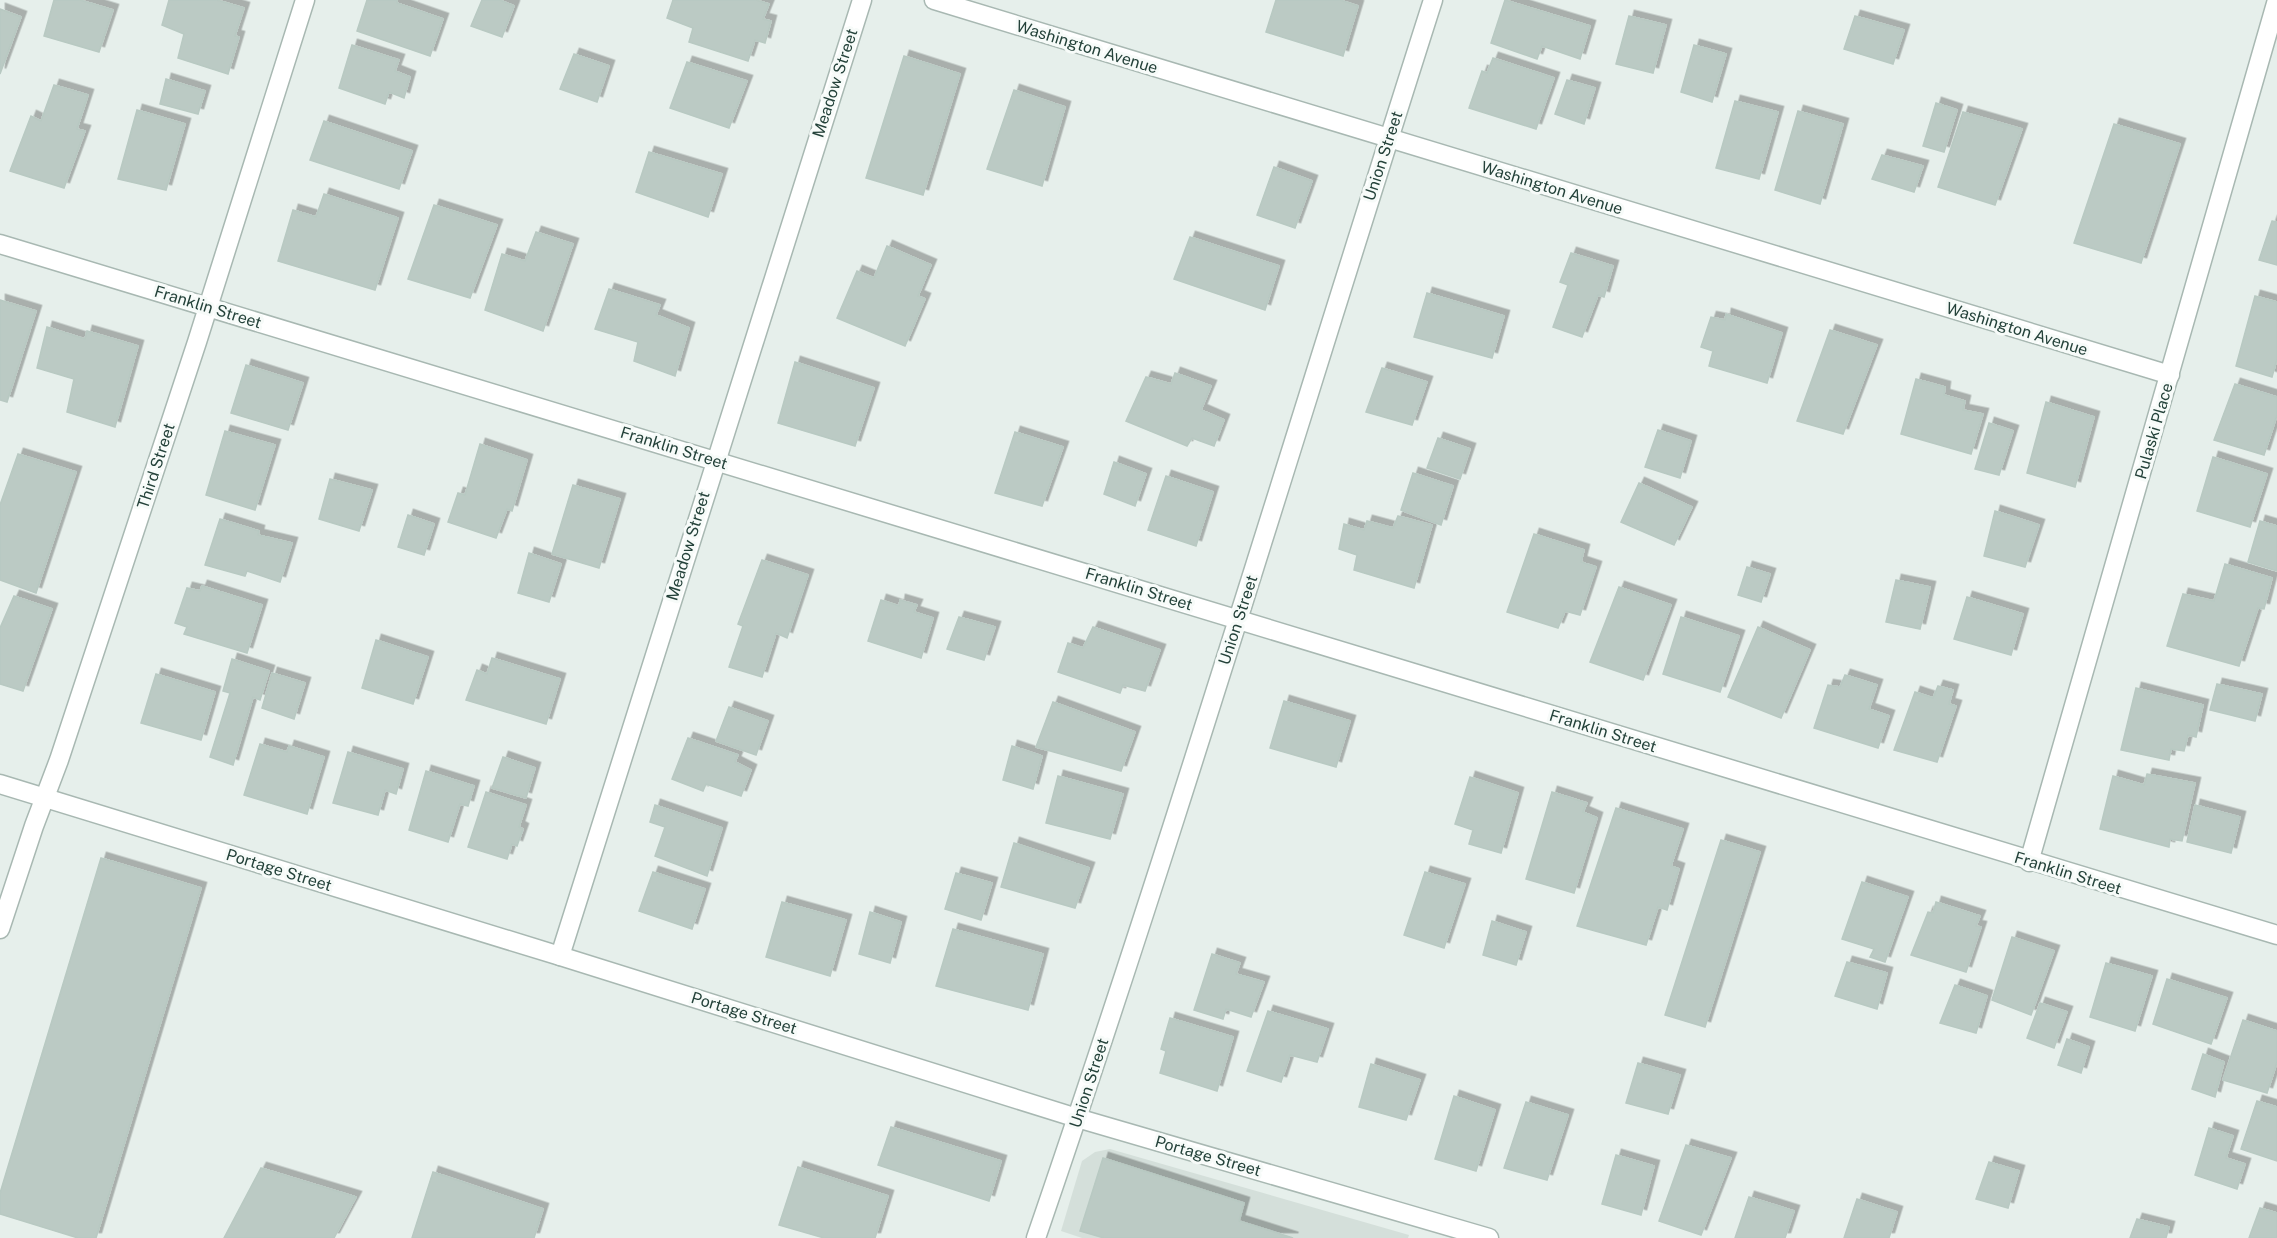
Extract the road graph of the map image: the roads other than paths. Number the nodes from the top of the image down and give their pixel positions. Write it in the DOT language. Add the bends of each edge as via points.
graph roads {
  1 [pos="305,0"];
  2 [pos="862,0"];
  3 [pos="934,0"];
  4 [pos="1433,0"];
  5 [pos="2277,0"];
  6 [pos="1389,138"];
  7 [pos="0,244"];
  8 [pos="208,307"];
  9 [pos="2170,375"];
  10 [pos="715,461"];
  11 [pos="1238,620"];
  12 [pos="0,784"];
  13 [pos="44,799"];
  14 [pos="2029,862"];
  15 [pos="0,929"];
  16 [pos="2277,935"];
  17 [pos="560,956"];
  18 [pos="1077,1118"];
  19 [pos="1036,1238"];
  20 [pos="1489,1238"];
  1 -- 8 [label="street, Third Street"];
  2 -- 10 [label="street, Meadow Street"];
  3 -- 6 [label="street, Washington Avenue"];
  4 -- 6 [label="street, Union Street"];
  5 -- 9 [label="street, Pulaski Place"];
  6 -- 9 [label="street, Washington Avenue"];
  6 -- 11 [label="street, Union Street"];
  7 -- 8 [label="street, Franklin Street"];
  8 -- 10 [label="street, Franklin Street"];
  8 -- 13 [label="street, Third Street"];
  9 -- 14 [label="street, Pulaski Place"];
  10 -- 11 [label="street, Franklin Street"];
  10 -- 17 [label="street, Meadow Street"];
  11 -- 14 [label="street, Franklin Street"];
  11 -- 18 [label="street, Union Street"];
  12 -- 13 [label="street, Portage Street"];
  13 -- 15 [label="street, Third Street"];
  13 -- 17 [label="street, Portage Street"];
  14 -- 16 [label="street, Franklin Street"];
  17 -- 18 [label="street, Portage Street"];
  18 -- 19 [label="street, Union Street"];
  18 -- 20 [label="street, Portage Street"];
}
